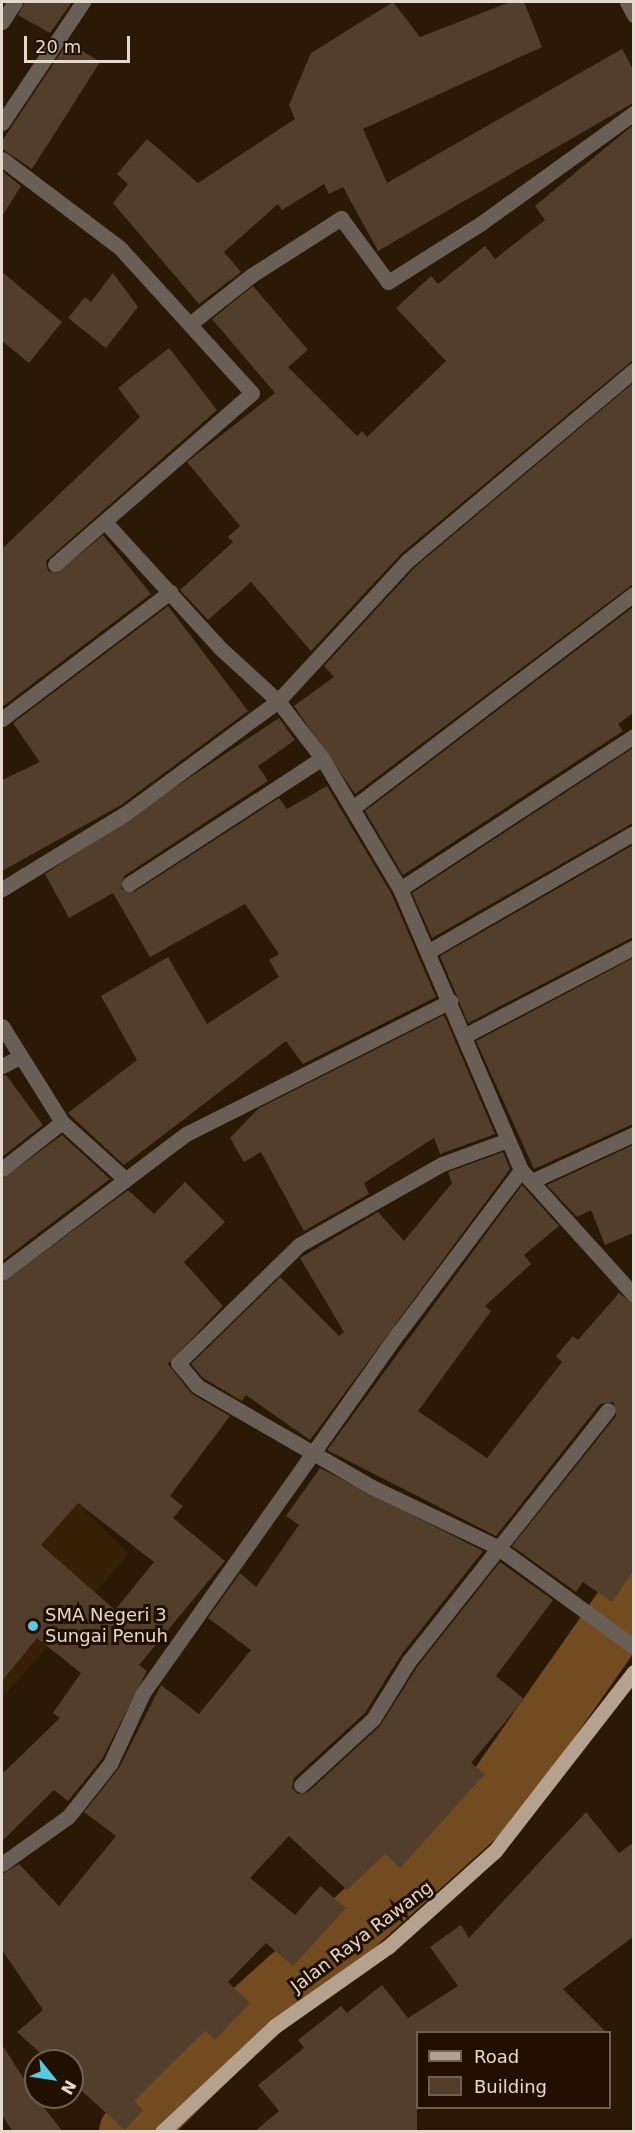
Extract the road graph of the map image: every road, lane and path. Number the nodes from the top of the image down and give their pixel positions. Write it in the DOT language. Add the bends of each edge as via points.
graph roads {
  1 [pos="15,2"];
  2 [pos="83,2"];
  3 [pos="627,2"];
  4 [pos="633,15"];
  5 [pos="2,22"];
  6 [pos="633,113"];
  7 [pos="2,123"];
  8 [pos="2,159"];
  9 [pos="191,323"];
  10 [pos="633,370"];
  11 [pos="105,522"];
  12 [pos="56,564"];
  13 [pos="170,592"];
  14 [pos="633,594"];
  15 [pos="278,701"];
  16 [pos="2,719"];
  17 [pos="633,736"];
  18 [pos="322,758"];
  19 [pos="354,807"];
  20 [pos="633,833"];
  21 [pos="129,884"];
  22 [pos="2,889"];
  23 [pos="400,889"];
  24 [pos="633,947"];
  25 [pos="431,950"];
  26 [pos="450,1001"];
  27 [pos="2,1026"];
  28 [pos="464,1036"];
  29 [pos="18,1058"];
  30 [pos="2,1066"];
  31 [pos="62,1122"];
  32 [pos="633,1134"];
  33 [pos="505,1141"];
  34 [pos="2,1169"];
  35 [pos="521,1170"];
  36 [pos="124,1178"];
  37 [pos="534,1180"];
  38 [pos="2,1273"];
  39 [pos="633,1295"];
  40 [pos="608,1410"];
  41 [pos="316,1455"];
  42 [pos="497,1547"];
  43 [pos="629,1643"];
  44 [pos="633,1672"];
  45 [pos="301,1785"];
  46 [pos="2,1864"];
  47 [pos="162,2132"];
  1 -- 5 [label="street"];
  2 -- 7 [label="street"];
  3 -- 4 [label="street"];
  6 -- 9 [label="street" via="480,224 388,282 341,218 252,275"];
  8 -- 9 [label="street" via="120,248"];
  9 -- 11 [label="street" via="252,393"];
  10 -- 15 [label="street" via="408,560"];
  11 -- 12 [label="street"];
  11 -- 13 [label="street"];
  13 -- 15 [label="street"];
  13 -- 16 [label="street"];
  14 -- 19 [label="street"];
  15 -- 18 [label="street"];
  15 -- 22 [label="street" via="126,813"];
  17 -- 23 [label="street"];
  18 -- 19 [label="street"];
  18 -- 21 [label="street"];
  19 -- 23 [label="street"];
  20 -- 25 [label="street"];
  23 -- 25 [label="street"];
  24 -- 28 [label="street"];
  25 -- 26 [label="street"];
  26 -- 28 [label="street"];
  26 -- 36 [label="street" via="186,1134"];
  27 -- 29 [label="street"];
  28 -- 33 [label="street"];
  29 -- 30 [label="street"];
  29 -- 31 [label="street"];
  31 -- 34 [label="street"];
  31 -- 36 [label="street"];
  32 -- 37 [label="street"];
  33 -- 35 [label="street"];
  33 -- 41 [label="street" via="442,1164 299,1245 182,1354 181,1372 197,1386"];
  35 -- 37 [label="street"];
  35 -- 41 [label="street" via="399,1332"];
  36 -- 38 [label="street"];
  37 -- 39 [label="street"];
  40 -- 42 [label="street"];
  41 -- 42 [label="street"];
  41 -- 46 [label="street" via="143,1693 110,1764 68,1817"];
  42 -- 43 [label="street"];
  42 -- 45 [label="street" via="410,1660 373,1719"];
  44 -- 47 [label="main road, Jalan Raya Rawang" via="495,1851 389,1946 275,2026"];
}
